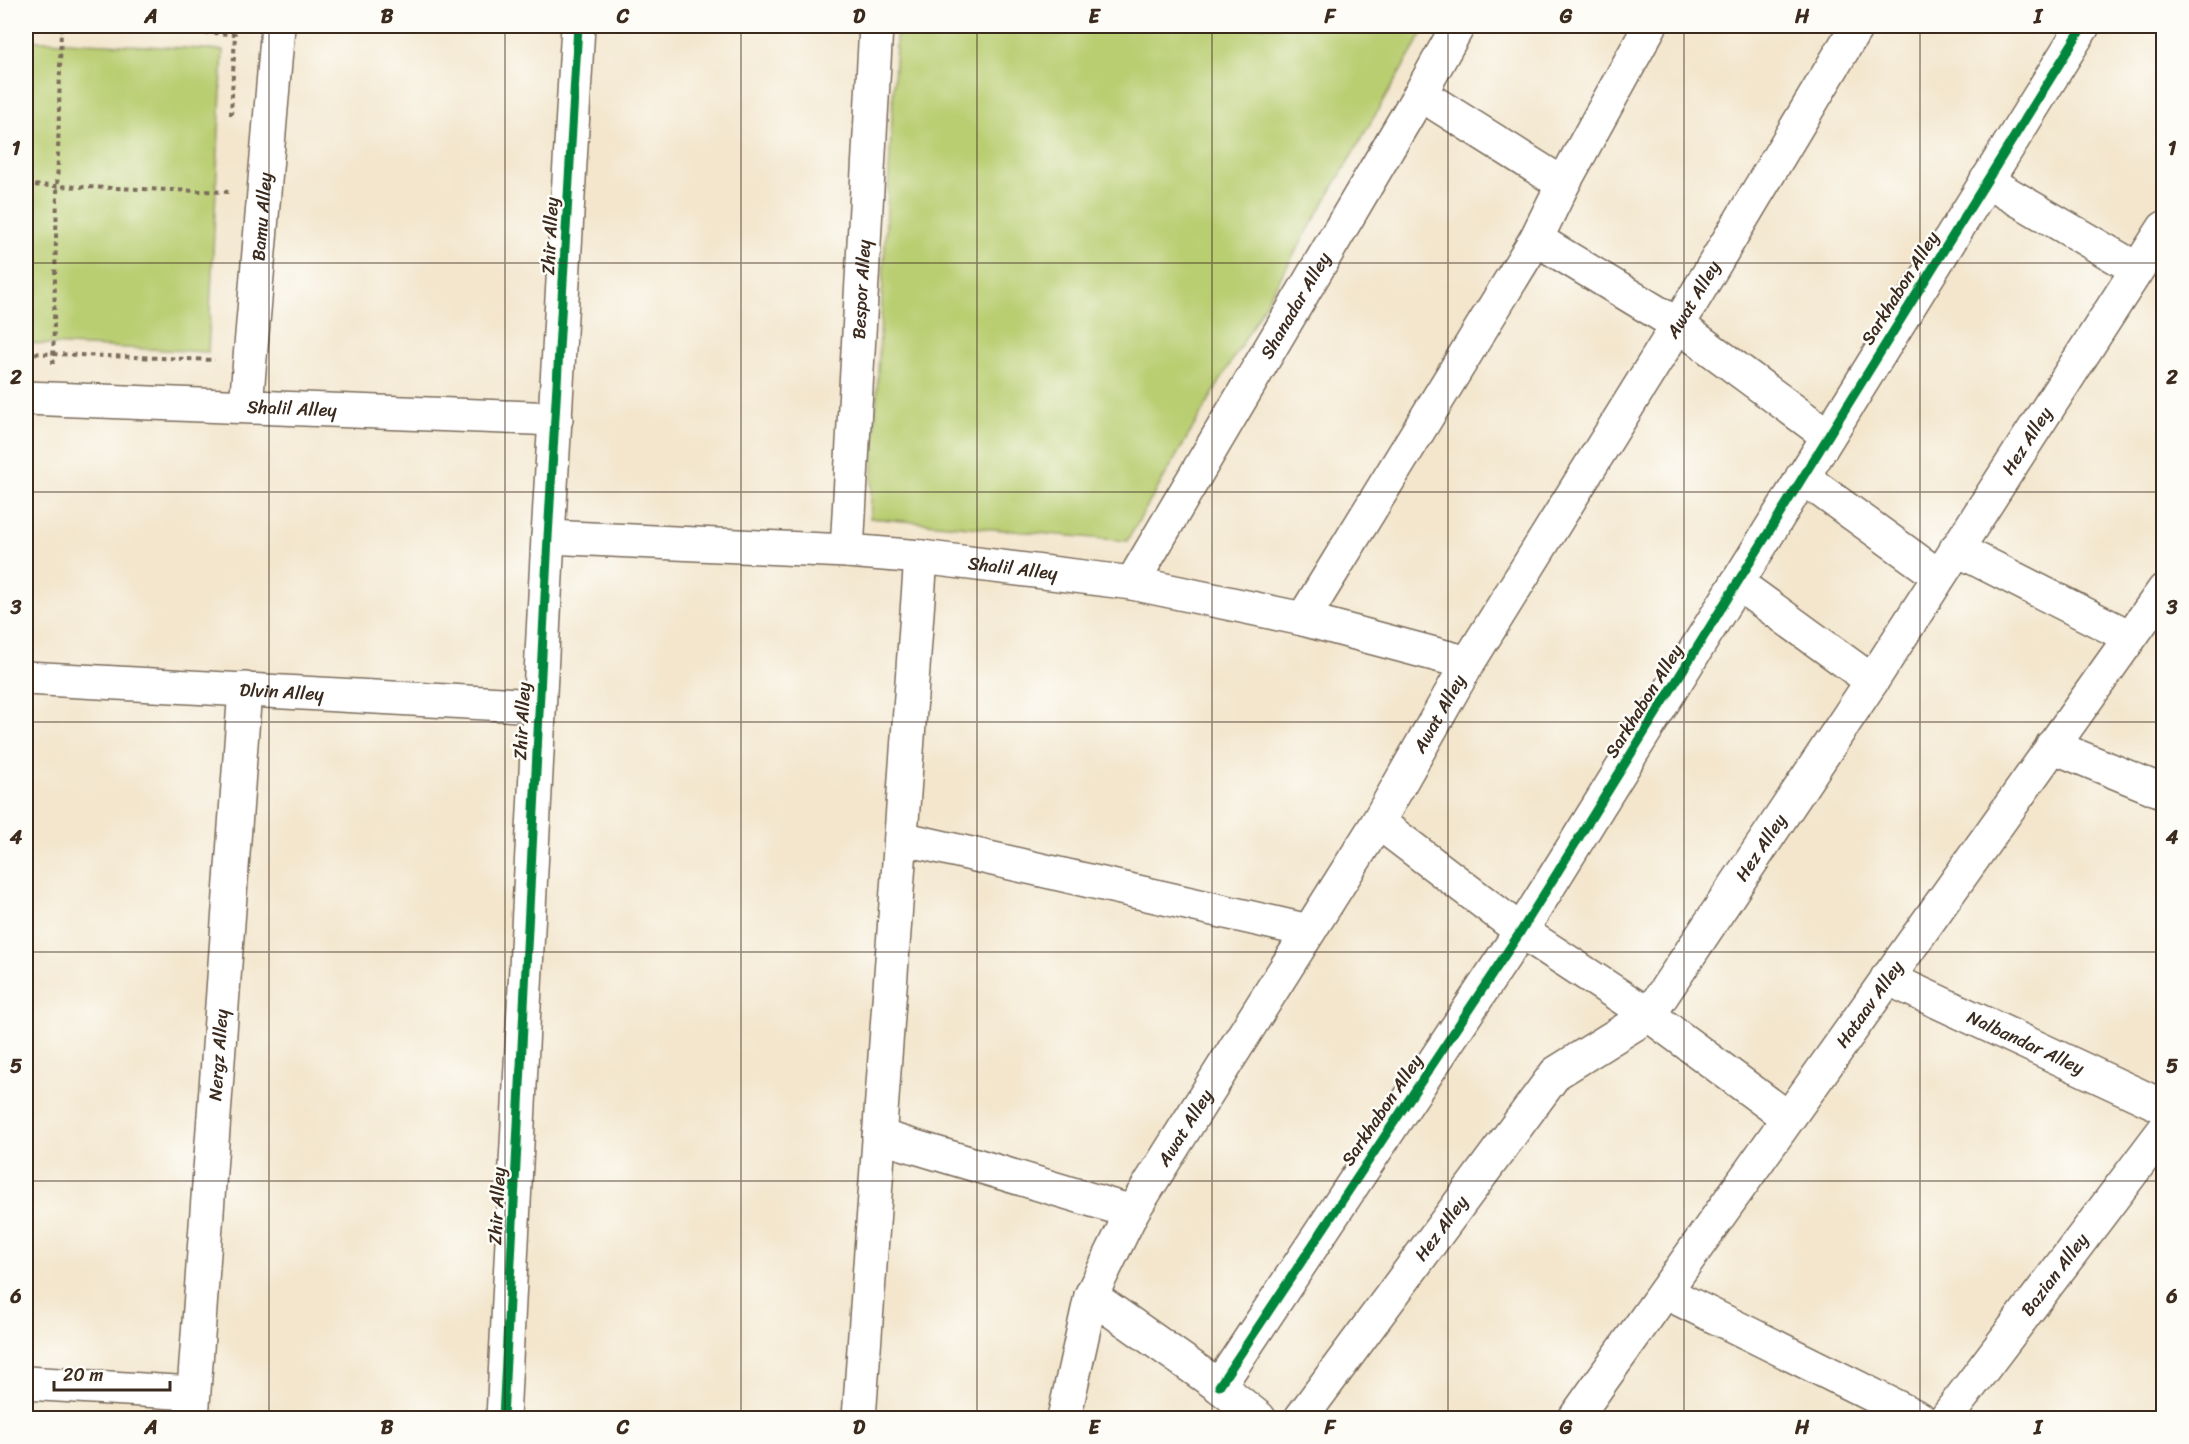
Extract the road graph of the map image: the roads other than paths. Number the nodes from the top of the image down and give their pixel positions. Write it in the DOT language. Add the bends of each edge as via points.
graph roads {
  1 [pos="278,26"];
  2 [pos="578,26"];
  3 [pos="876,26"];
  4 [pos="1458,26"];
  5 [pos="1650,26"];
  6 [pos="1857,26"];
  7 [pos="2077,27"];
  8 [pos="1420,94"];
  9 [pos="1986,181"];
  10 [pos="1563,184"];
  11 [pos="2163,228"];
  12 [pos="1536,239"];
  13 [pos="2137,269"];
  14 [pos="1678,325"];
  15 [pos="39,399"];
  16 [pos="246,406"];
  17 [pos="556,419"];
  18 [pos="1828,436"];
  19 [pos="1802,477"];
  20 [pos="548,537"];
  21 [pos="1956,549"];
  22 [pos="847,551"];
  23 [pos="921,557"];
  24 [pos="1939,576"];
  25 [pos="1132,583"];
  26 [pos="1737,583"];
  27 [pos="2163,590"];
  28 [pos="1303,618"];
  29 [pos="2130,637"];
  30 [pos="1468,663"];
  31 [pos="26,678"];
  32 [pos="1872,681"];
  33 [pos="245,689"];
  34 [pos="539,706"];
  35 [pos="2052,746"];
  36 [pos="2163,792"];
  37 [pos="1378,822"];
  38 [pos="900,838"];
  39 [pos="1309,931"];
  40 [pos="1521,931"];
  41 [pos="1887,978"];
  42 [pos="1649,1015"];
  43 [pos="2163,1107"];
  44 [pos="1788,1118"];
  45 [pos="2163,1130"];
  46 [pos="879,1136"];
  47 [pos="1132,1212"];
  48 [pos="1665,1292"];
  49 [pos="1091,1296"];
  50 [pos="26,1383"];
  51 [pos="1219,1386"];
  52 [pos="192,1406"];
  53 [pos="503,1419"];
  54 [pos="859,1419"];
  55 [pos="1064,1419"];
  56 [pos="1259,1419"];
  57 [pos="1301,1419"];
  58 [pos="1575,1419"];
  59 [pos="1919,1419"];
  60 [pos="1946,1419"];
  1 -- 16 [label="street, Bamu Alley"];
  2 -- 17 [label="street, Zhir Alley"];
  3 -- 22 [label="street, Bespor Alley"];
  4 -- 8 [label="street, Shanadar Alley"];
  5 -- 10 [label="street"];
  6 -- 14 [label="street, Awat Alley"];
  7 -- 9 [label="street, Sarkhabon Alley"];
  8 -- 10 [label="street"];
  8 -- 25 [label="street, Shanadar Alley"];
  9 -- 13 [label="street"];
  9 -- 18 [label="street, Sarkhabon Alley"];
  10 -- 12 [label="street"];
  11 -- 13 [label="street, Hez Alley"];
  12 -- 14 [label="street"];
  12 -- 28 [label="street"];
  13 -- 21 [label="street, Hez Alley"];
  14 -- 18 [label="street"];
  14 -- 30 [label="street, Awat Alley"];
  15 -- 16 [label="street, Shalil Alley"];
  16 -- 17 [label="street, Shalil Alley"];
  17 -- 20 [label="street, Zhir Alley"];
  18 -- 19 [label="street, Sarkhabon Alley"];
  19 -- 24 [label="street"];
  19 -- 26 [label="street, Sarkhabon Alley"];
  20 -- 22 [label="street, Shalil Alley"];
  20 -- 34 [label="street, Zhir Alley"];
  21 -- 24 [label="street, Hez Alley"];
  21 -- 29 [label="street"];
  22 -- 23 [label="street, Shalil Alley"];
  23 -- 25 [label="street, Shalil Alley"];
  23 -- 38 [label="street"];
  24 -- 32 [label="street, Hez Alley"];
  25 -- 28 [label="street, Shalil Alley"];
  26 -- 32 [label="street"];
  26 -- 40 [label="street, Sarkhabon Alley"];
  27 -- 29 [label="street, Hataav Alley"];
  28 -- 30 [label="street, Shalil Alley"];
  29 -- 35 [label="street, Hataav Alley"];
  30 -- 37 [label="street, Awat Alley"];
  31 -- 33 [label="street, Dlvin Alley"];
  32 -- 42 [label="street, Hez Alley"];
  33 -- 34 [label="street, Dlvin Alley"];
  33 -- 52 [label="street, Nergz Alley"];
  34 -- 53 [label="street, Zhir Alley"];
  35 -- 36 [label="street"];
  35 -- 41 [label="street, Hataav Alley"];
  37 -- 39 [label="street, Awat Alley"];
  37 -- 40 [label="street"];
  38 -- 39 [label="street"];
  38 -- 46 [label="street"];
  39 -- 47 [label="street, Awat Alley"];
  40 -- 42 [label="street"];
  40 -- 51 [label="street, Sarkhabon Alley"];
  41 -- 43 [label="street, Nalbandar Alley"];
  41 -- 44 [label="street, Hataav Alley"];
  42 -- 44 [label="street"];
  42 -- 57 [label="street, Hez Alley" via="1556,1073"];
  44 -- 48 [label="street, Hataav Alley"];
  45 -- 60 [label="street, Bazian Alley"];
  46 -- 47 [label="street"];
  46 -- 54 [label="street"];
  47 -- 49 [label="street, Awat Alley"];
  48 -- 58 [label="street, Hataav Alley"];
  48 -- 59 [label="street"];
  49 -- 51 [label="street"];
  49 -- 55 [label="street, Awat Alley"];
  50 -- 52 [label="street"];
  51 -- 56 [label="street"];
}
